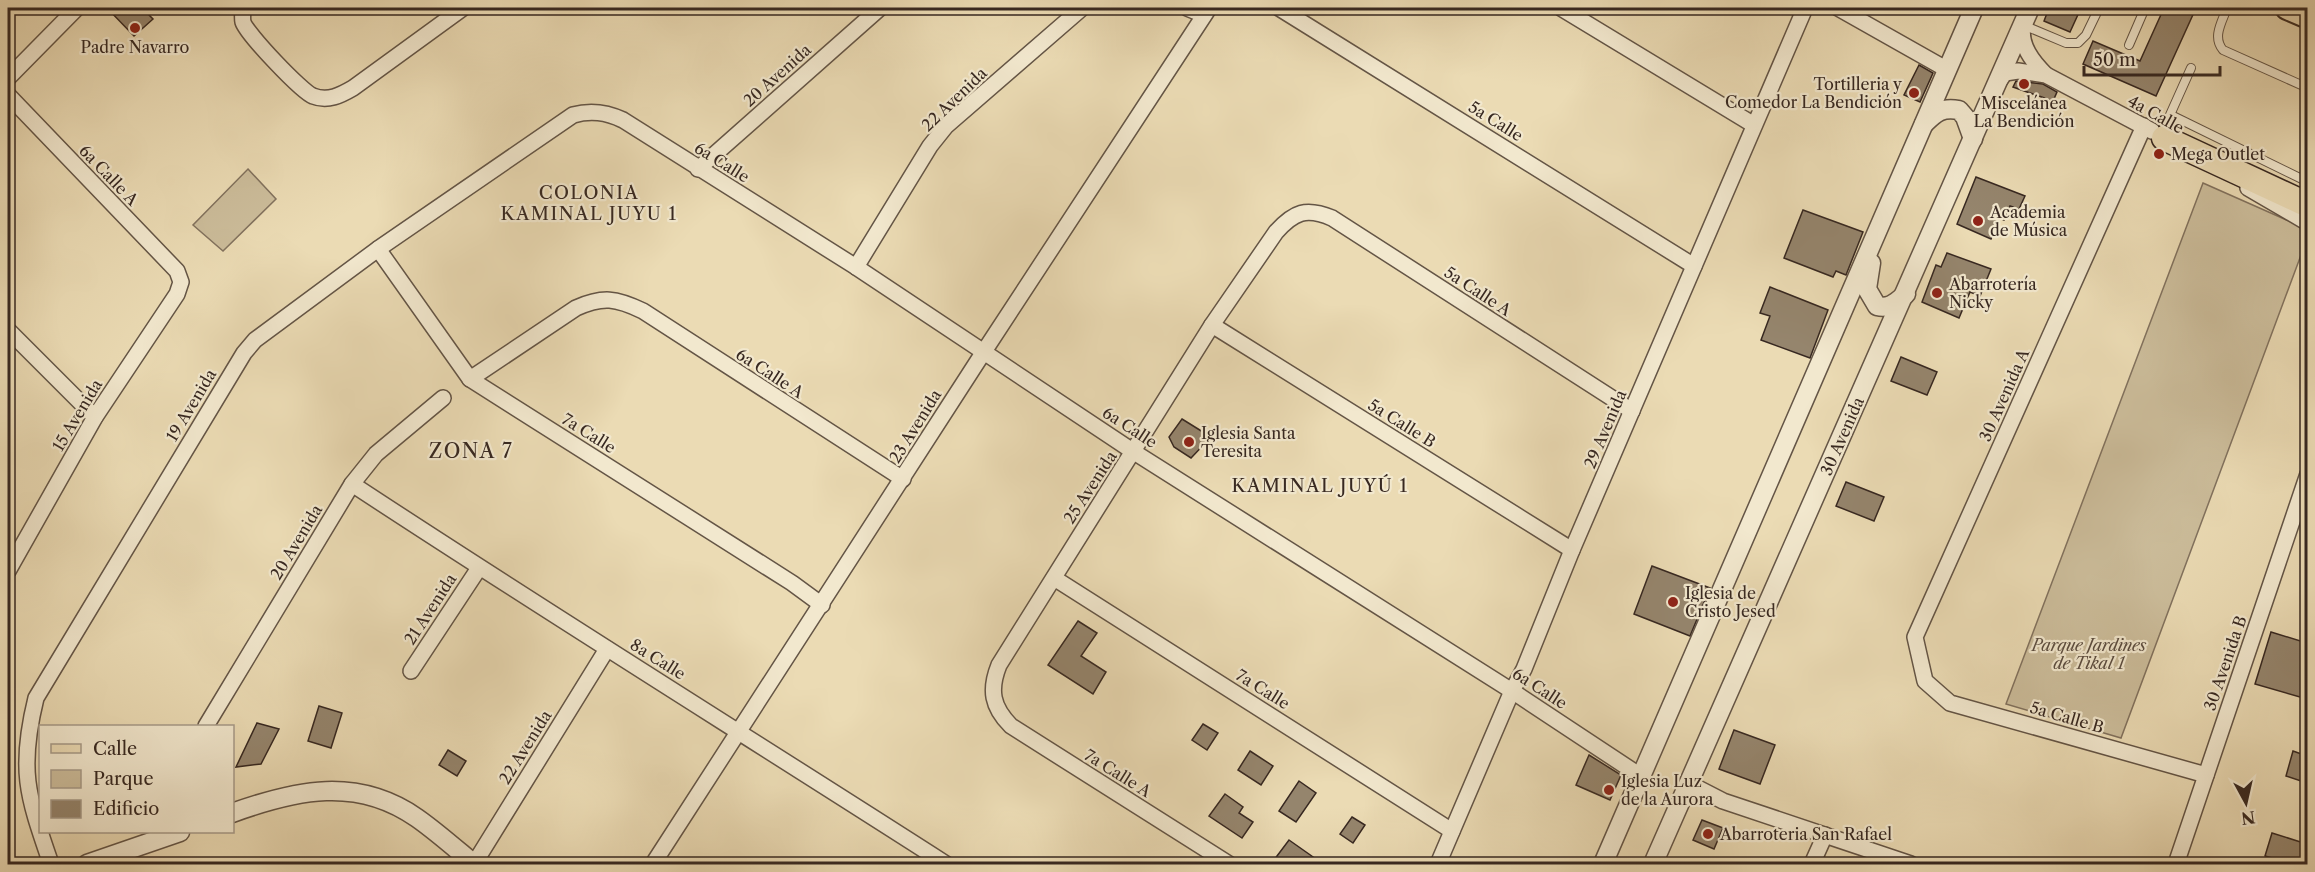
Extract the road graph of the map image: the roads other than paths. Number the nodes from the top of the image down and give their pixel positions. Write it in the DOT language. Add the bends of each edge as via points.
graph roads {
  1 [pos="77,8"];
  2 [pos="243,8"];
  3 [pos="463,8"];
  4 [pos="880,8"];
  5 [pos="1082,8"];
  6 [pos="1187,8"];
  7 [pos="1279,8"];
  8 [pos="1561,8"];
  9 [pos="1805,8"];
  10 [pos="1838,8"];
  11 [pos="1974,8"];
  12 [pos="2030,8"];
  13 [pos="2099,8"];
  14 [pos="2145,8"];
  15 [pos="2227,8"];
  16 [pos="2287,8"];
  17 [pos="1207,11"];
  18 [pos="2307,17"];
  19 [pos="2023,25"];
  20 [pos="2129,45"];
  21 [pos="2191,68"];
  22 [pos="1946,69"];
  23 [pos="2046,75"];
  24 [pos="8,78"];
  25 [pos="1999,81"];
  26 [pos="2307,88"];
  27 [pos="8,95"];
  28 [pos="597,112"];
  29 [pos="2171,115"];
  30 [pos="1754,125"];
  31 [pos="1922,126"];
  32 [pos="2175,135"];
  33 [pos="1973,139"];
  34 [pos="698,169"];
  35 [pos="2299,190"];
  36 [pos="1301,213"];
  37 [pos="2307,223"];
  38 [pos="1877,232"];
  39 [pos="378,249"];
  40 [pos="1694,266"];
  41 [pos="856,267"];
  42 [pos="181,282"];
  43 [pos="1906,294"];
  44 [pos="1212,325"];
  45 [pos="8,330"];
  46 [pos="982,353"];
  47 [pos="470,380"];
  48 [pos="443,398"];
  49 [pos="1632,411"];
  50 [pos="95,417"];
  51 [pos="1134,452"];
  52 [pos="2307,474"];
  53 [pos="903,478"];
  54 [pos="352,484"];
  55 [pos="1572,550"];
  56 [pos="8,568"];
  57 [pos="479,568"];
  58 [pos="1054,578"];
  59 [pos="822,604"];
  60 [pos="607,649"];
  61 [pos="411,671"];
  62 [pos="1924,681"];
  63 [pos="1512,691"];
  64 [pos="995,704"];
  65 [pos="207,725"];
  66 [pos="740,731"];
  67 [pos="2206,775"];
  68 [pos="1642,777"];
  69 [pos="1688,783"];
  70 [pos="234,812"];
  71 [pos="39,829"];
  72 [pos="1452,831"];
  73 [pos="41,833"];
  74 [pos="170,833"];
  75 [pos="1824,835"];
  76 [pos="146,838"];
  77 [pos="51,864"];
  78 [pos="87,864"];
  79 [pos="474,864"];
  80 [pos="653,864"];
  81 [pos="945,864"];
  82 [pos="1229,864"];
  83 [pos="1438,864"];
  84 [pos="1603,864"];
  85 [pos="1653,864"];
  86 [pos="1812,864"];
  87 [pos="1911,864"];
  88 [pos="2176,864"];
  1 -- 24 [label="street"];
  2 -- 3 [label="street" via="243,22 251,34 302,89 326,99 353,88"];
  4 -- 34 [label="street, 20 Avenida"];
  5 -- 41 [label="street, 22 Avenida" via="942,131"];
  6 -- 17 [label="street"];
  7 -- 40 [label="street, 5a Calle"];
  8 -- 30 [label="street"];
  9 -- 30 [label="street, 29 Avenida"];
  10 -- 22 [label="street"];
  11 -- 22 [label="street"];
  12 -- 19 [label="street, 30 Avenida"];
  13 -- 19 [label="lane" via="2078,43 2066,43"];
  14 -- 20 [label="lane"];
  15 -- 26 [label="lane" via="2217,35 2223,50"];
  16 -- 18 [label="main road"];
  17 -- 46 [label="street, 23 Avenida"];
  19 -- 23 [label="street, 4a Calle" via="2025,47"];
  19 -- 25 [label="street, 30 Avenida"];
  21 -- 29 [label="lane"];
  22 -- 31 [label="street"];
  23 -- 25 [label="street, 4a Calle" via="2018,71 2005,73"];
  23 -- 32 [label="street, 4a Calle"];
  25 -- 33 [label="street, 30 Avenida"];
  27 -- 42 [label="street, 6a Calle A" via="177,271"];
  28 -- 34 [label="street, 6a Calle" via="623,120"];
  28 -- 39 [label="street, 19 Avenida" via="573,115"];
  29 -- 32 [label="lane"];
  29 -- 32 [label="lane"];
  30 -- 40 [label="street, 29 Avenida"];
  31 -- 33 [label="street" via="1938,111 1959,110"];
  31 -- 38 [label="street"];
  32 -- 35 [label="highway"];
  32 -- 37 [label="street, 4a Calle"];
  32 -- 62 [label="street, 30 Avenida A" via="1916,637"];
  33 -- 43 [label="street, 30 Avenida"];
  34 -- 41 [label="street, 6a Calle"];
  36 -- 44 [label="street, 25 Avenida" via="1276,232"];
  36 -- 49 [label="street, 5a Calle A" via="1317,212 1332,218"];
  38 -- 43 [label="street" via="1867,289 1877,306 1884,308"];
  38 -- 68 [label="street"];
  39 -- 47 [label="street, 7a Calle"];
  39 -- 71 [label="street, 19 Avenida" via="249,346 40,689 29,724 26,780"];
  40 -- 49 [label="street, 29 Avenida"];
  41 -- 46 [label="street, 6a Calle"];
  42 -- 50 [label="street, 15 Avenida" via="177,294"];
  43 -- 69 [label="street, 30 Avenida"];
  44 -- 51 [label="street, 25 Avenida"];
  44 -- 55 [label="street, 5a Calle B"];
  45 -- 50 [label="street"];
  46 -- 51 [label="street, 6a Calle"];
  46 -- 53 [label="street, 23 Avenida"];
  47 -- 53 [label="street, 6a Calle A" via="576,308 595,300 616,300 643,311"];
  47 -- 59 [label="street, 7a Calle"];
  48 -- 54 [label="street, 20 Avenida" via="376,453"];
  49 -- 55 [label="street, 29 Avenida"];
  50 -- 56 [label="street, 15 Avenida"];
  51 -- 58 [label="street, 25 Avenida"];
  51 -- 63 [label="street, 6a Calle"];
  52 -- 67 [label="street, 30 Avenida B"];
  53 -- 59 [label="street, 23 Avenida"];
  54 -- 57 [label="street, 8a Calle"];
  54 -- 65 [label="street, 20 Avenida"];
  55 -- 63 [label="street, 29 Avenida"];
  57 -- 60 [label="street, 8a Calle"];
  57 -- 61 [label="street, 21 Avenida"];
  58 -- 64 [label="street, 25 Avenida" via="999,665 993,684"];
  58 -- 72 [label="street, 7a Calle"];
  59 -- 66 [label="street, 23 Avenida"];
  60 -- 66 [label="street, 8a Calle"];
  60 -- 79 [label="street, 22 Avenida"];
  62 -- 67 [label="street, 5a Calle B" via="1950,702"];
  63 -- 68 [label="street, 6a Calle"];
  63 -- 72 [label="street, 29 Avenida"];
  64 -- 82 [label="street, 7a Calle A" via="1003,718 1020,733"];
  66 -- 80 [label="street, 23 Avenida"];
  66 -- 81 [label="street, 8a Calle"];
  67 -- 88 [label="street, 30 Avenida B"];
  68 -- 84 [label="street"];
  69 -- 75 [label="street" via="1723,801"];
  69 -- 85 [label="street, 30 Avenida"];
  70 -- 79 [label="street" via="303,792 357,794 383,801 417,818"];
  72 -- 83 [label="street, 29 Avenida"];
  73 -- 77 [label="street, 19 Avenida"];
  74 -- 76 [label="street"];
  75 -- 86 [label="street"];
  75 -- 87 [label="street"];
  76 -- 78 [label="street"];
}
